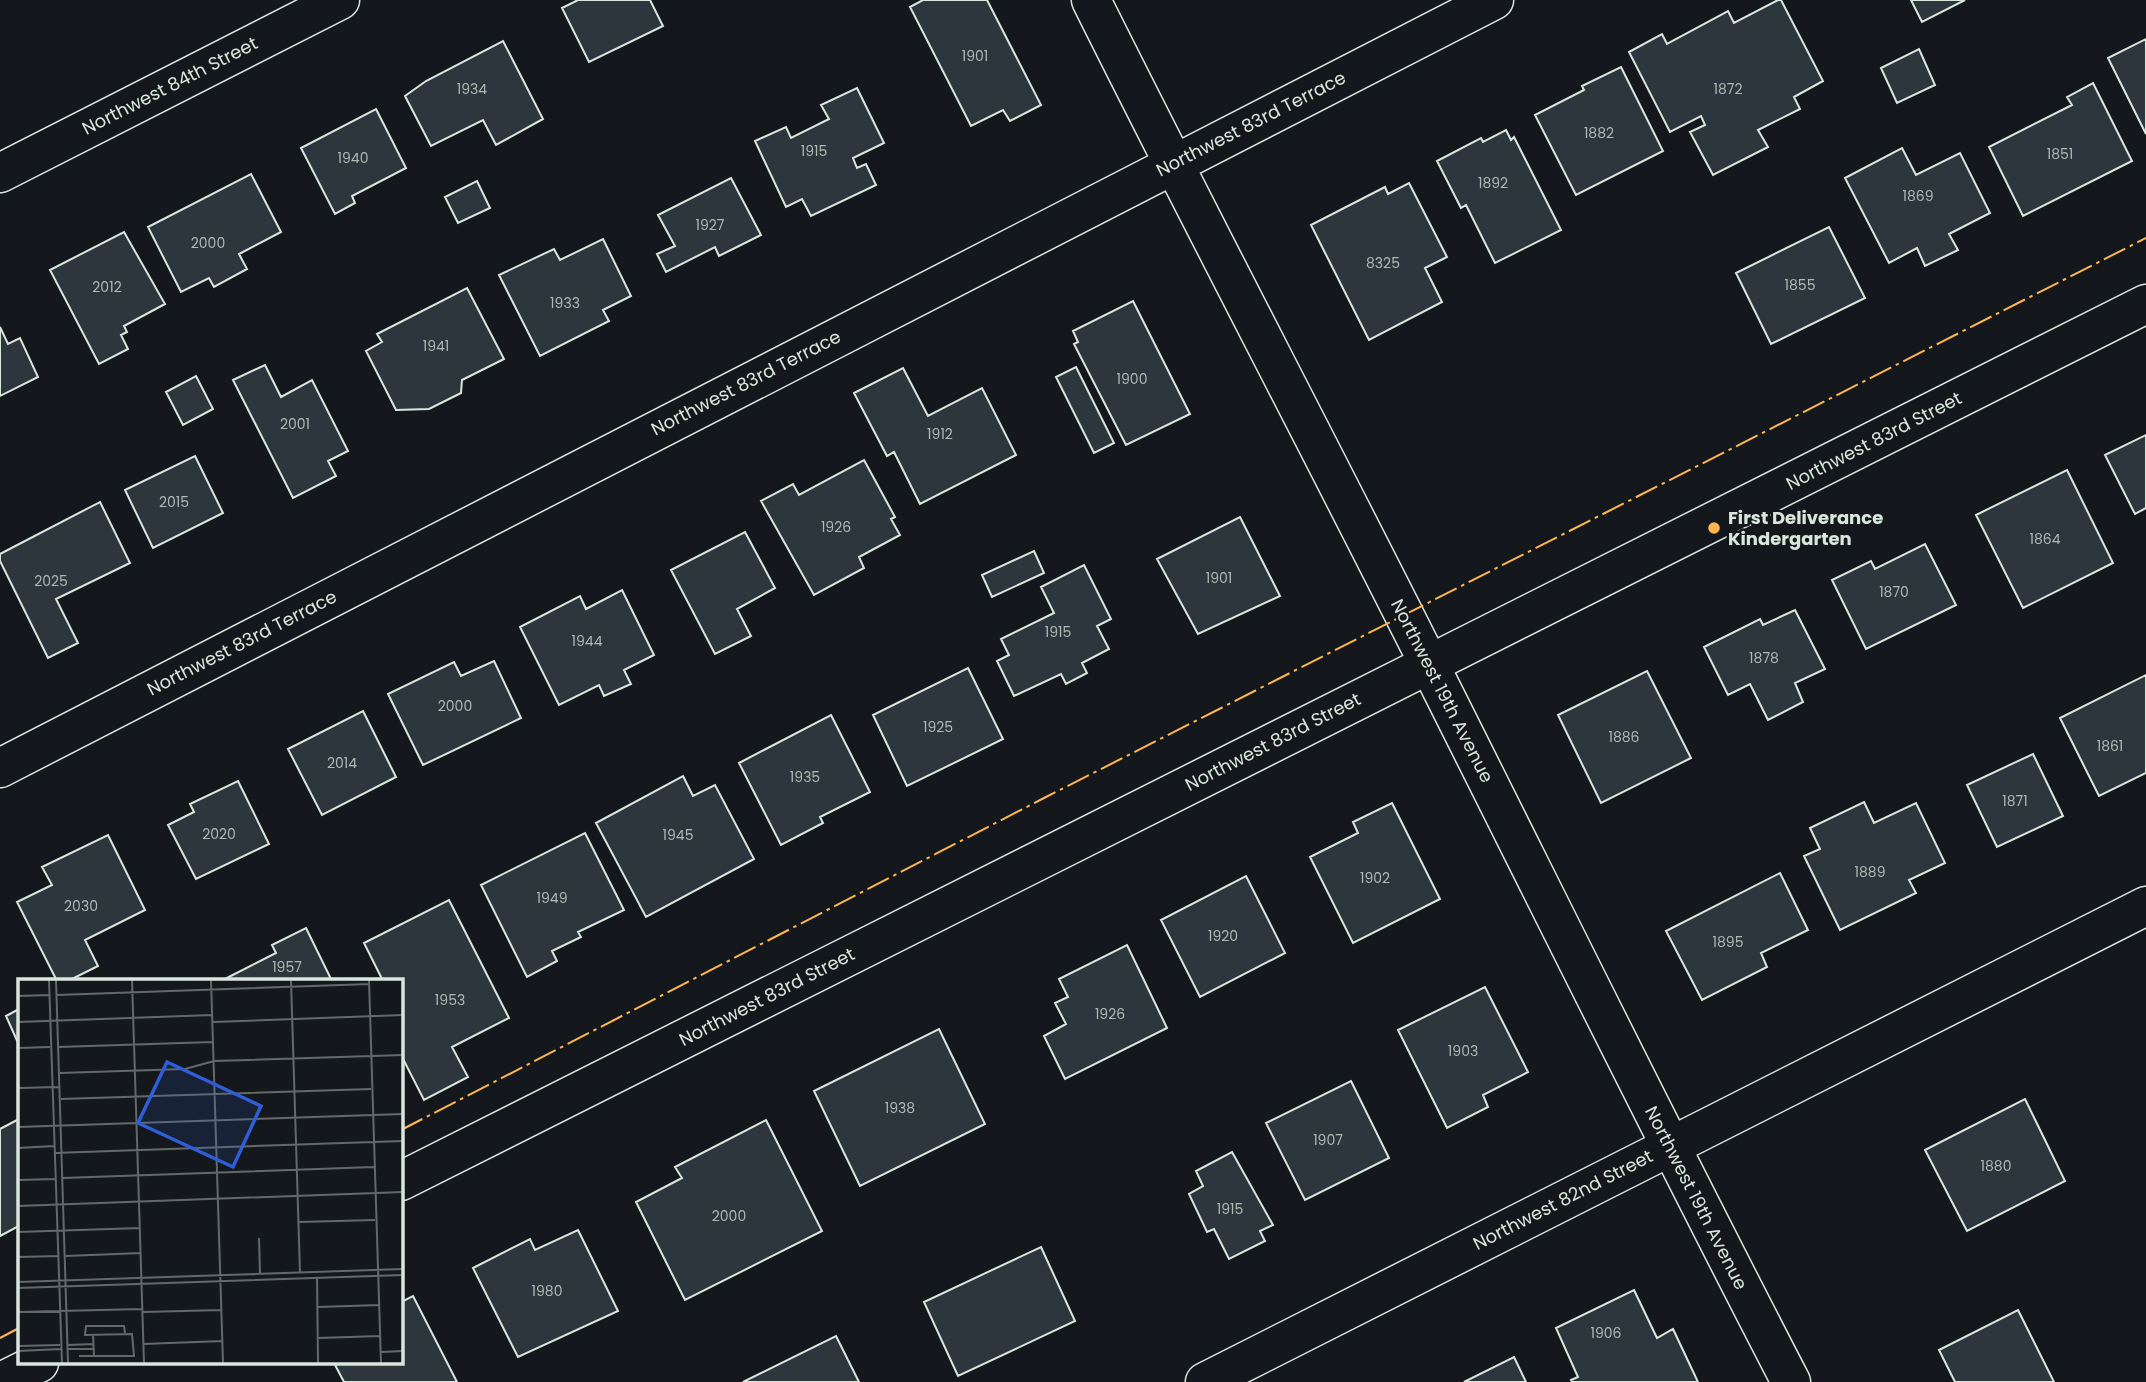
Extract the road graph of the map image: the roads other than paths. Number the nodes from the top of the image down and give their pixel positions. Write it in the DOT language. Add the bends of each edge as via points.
graph roads {
  1 [pos="340,0"];
  2 [pos="1091,0"];
  3 [pos="1494,0"];
  4 [pos="1172,164"];
  5 [pos="0,173"];
  6 [pos="2146,304"];
  7 [pos="1429,664"];
  8 [pos="0,768"];
  9 [pos="2146,906"];
  10 [pos="1669,1146"];
  11 [pos="402,1180"];
  12 [pos="37,1364"];
  13 [pos="1,1382"];
  14 [pos="1205,1382"];
  15 [pos="1791,1382"];
  1 -- 5 [label="street, Northwest 84th Street"];
  2 -- 4 [label="street, Northwest 19th Avenue"];
  3 -- 4 [label="street, Northwest 83rd Terrace"];
  4 -- 7 [label="street, Northwest 19th Avenue"];
  4 -- 8 [label="street, Northwest 83rd Terrace"];
  6 -- 7 [label="street, Northwest 83rd Street"];
  7 -- 10 [label="street, Northwest 19th Avenue"];
  7 -- 11 [label="street, Northwest 83rd Street"];
  9 -- 10 [label="street, Northwest 82nd Street"];
  10 -- 14 [label="street, Northwest 82nd Street"];
  10 -- 15 [label="street, Northwest 19th Avenue"];
  12 -- 13 [label="street"];
}
